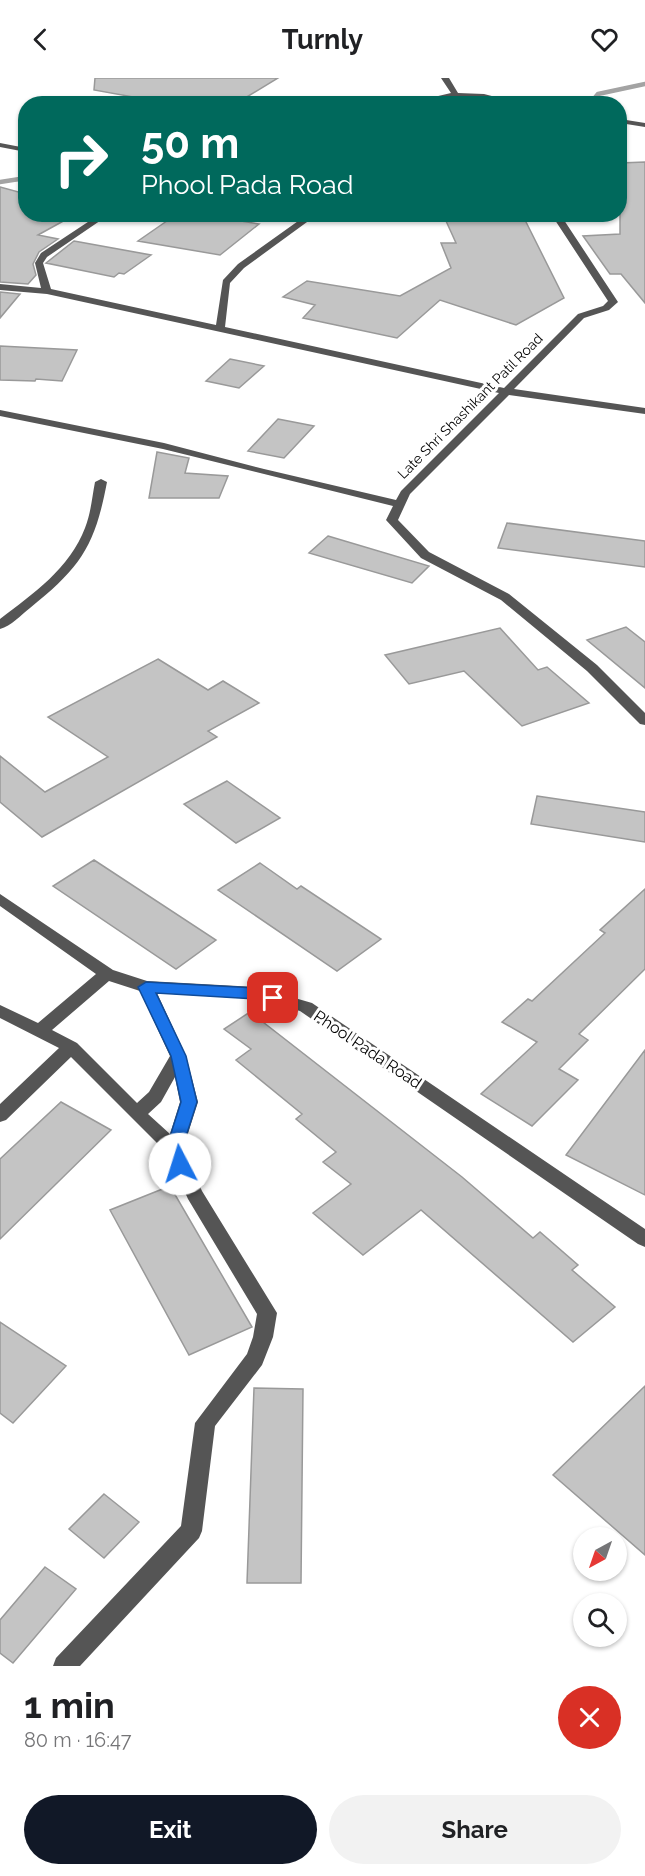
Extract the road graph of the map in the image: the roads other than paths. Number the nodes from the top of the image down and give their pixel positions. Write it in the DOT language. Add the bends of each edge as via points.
graph roads {
  1 [pos="445,78"];
  2 [pos="455,94"];
  3 [pos="440,96"];
  4 [pos="468,96"];
  5 [pos="627,122"];
  6 [pos="645,125"];
  7 [pos="0,145"];
  8 [pos="18,148"];
  9 [pos="94,222"];
  10 [pos="303,222"];
  11 [pos="560,222"];
  12 [pos="0,286"];
  13 [pos="47,291"];
  14 [pos="220,328"];
  15 [pos="505,391"];
  16 [pos="645,411"];
  17 [pos="0,413"];
  18 [pos="101,482"];
  19 [pos="400,504"];
  20 [pos="0,625"];
  21 [pos="645,721"];
  22 [pos="0,899"];
  23 [pos="107,974"];
  24 [pos="146,987"];
  25 [pos="0,1011"];
  26 [pos="40,1030"];
  27 [pos="71,1047"];
  28 [pos="178,1056"];
  29 [pos="138,1114"];
  30 [pos="0,1115"];
  31 [pos="174,1149"];
  32 [pos="645,1239"];
  33 [pos="64,1666"];
  1 -- 2 [label="street"];
  2 -- 3 [label="street"];
  2 -- 4 [label="street"];
  5 -- 6 [label="street"];
  7 -- 8 [label="street"];
  9 -- 13 [label="street" via="44,255 39,263"];
  10 -- 14 [label="street" via="241,266 226,282"];
  11 -- 15 [label="street, Late Shri Shashikant Patil Road" via="613,303 580,316"];
  12 -- 13 [label="street"];
  13 -- 14 [label="street"];
  14 -- 15 [label="street"];
  15 -- 16 [label="street"];
  15 -- 19 [label="street, Late Shri Shashikant Patil Road" via="405,493"];
  17 -- 19 [label="street" via="164,446"];
  18 -- 20 [label="street" via="91,528 76,555 43,592"];
  19 -- 21 [label="street, Late Shri Shashikant Patil Road" via="392,520 425,555 505,597 592,668"];
  22 -- 23 [label="street, Phool Pada Road"];
  23 -- 24 [label="street, Phool Pada Road"];
  23 -- 26 [label="street"];
  24 -- 28 [label="street"];
  24 -- 32 [label="street, Phool Pada Road" via="257,993 306,1006"];
  25 -- 26 [label="street"];
  26 -- 27 [label="street"];
  27 -- 29 [label="street"];
  27 -- 30 [label="street"];
  28 -- 29 [label="street" via="155,1097"];
  28 -- 31 [label="street" via="189,1102"];
  29 -- 31 [label="street"];
  31 -- 33 [label="street" via="194,1194 267,1313 263,1337 255,1359 205,1423 191,1531"];
}
